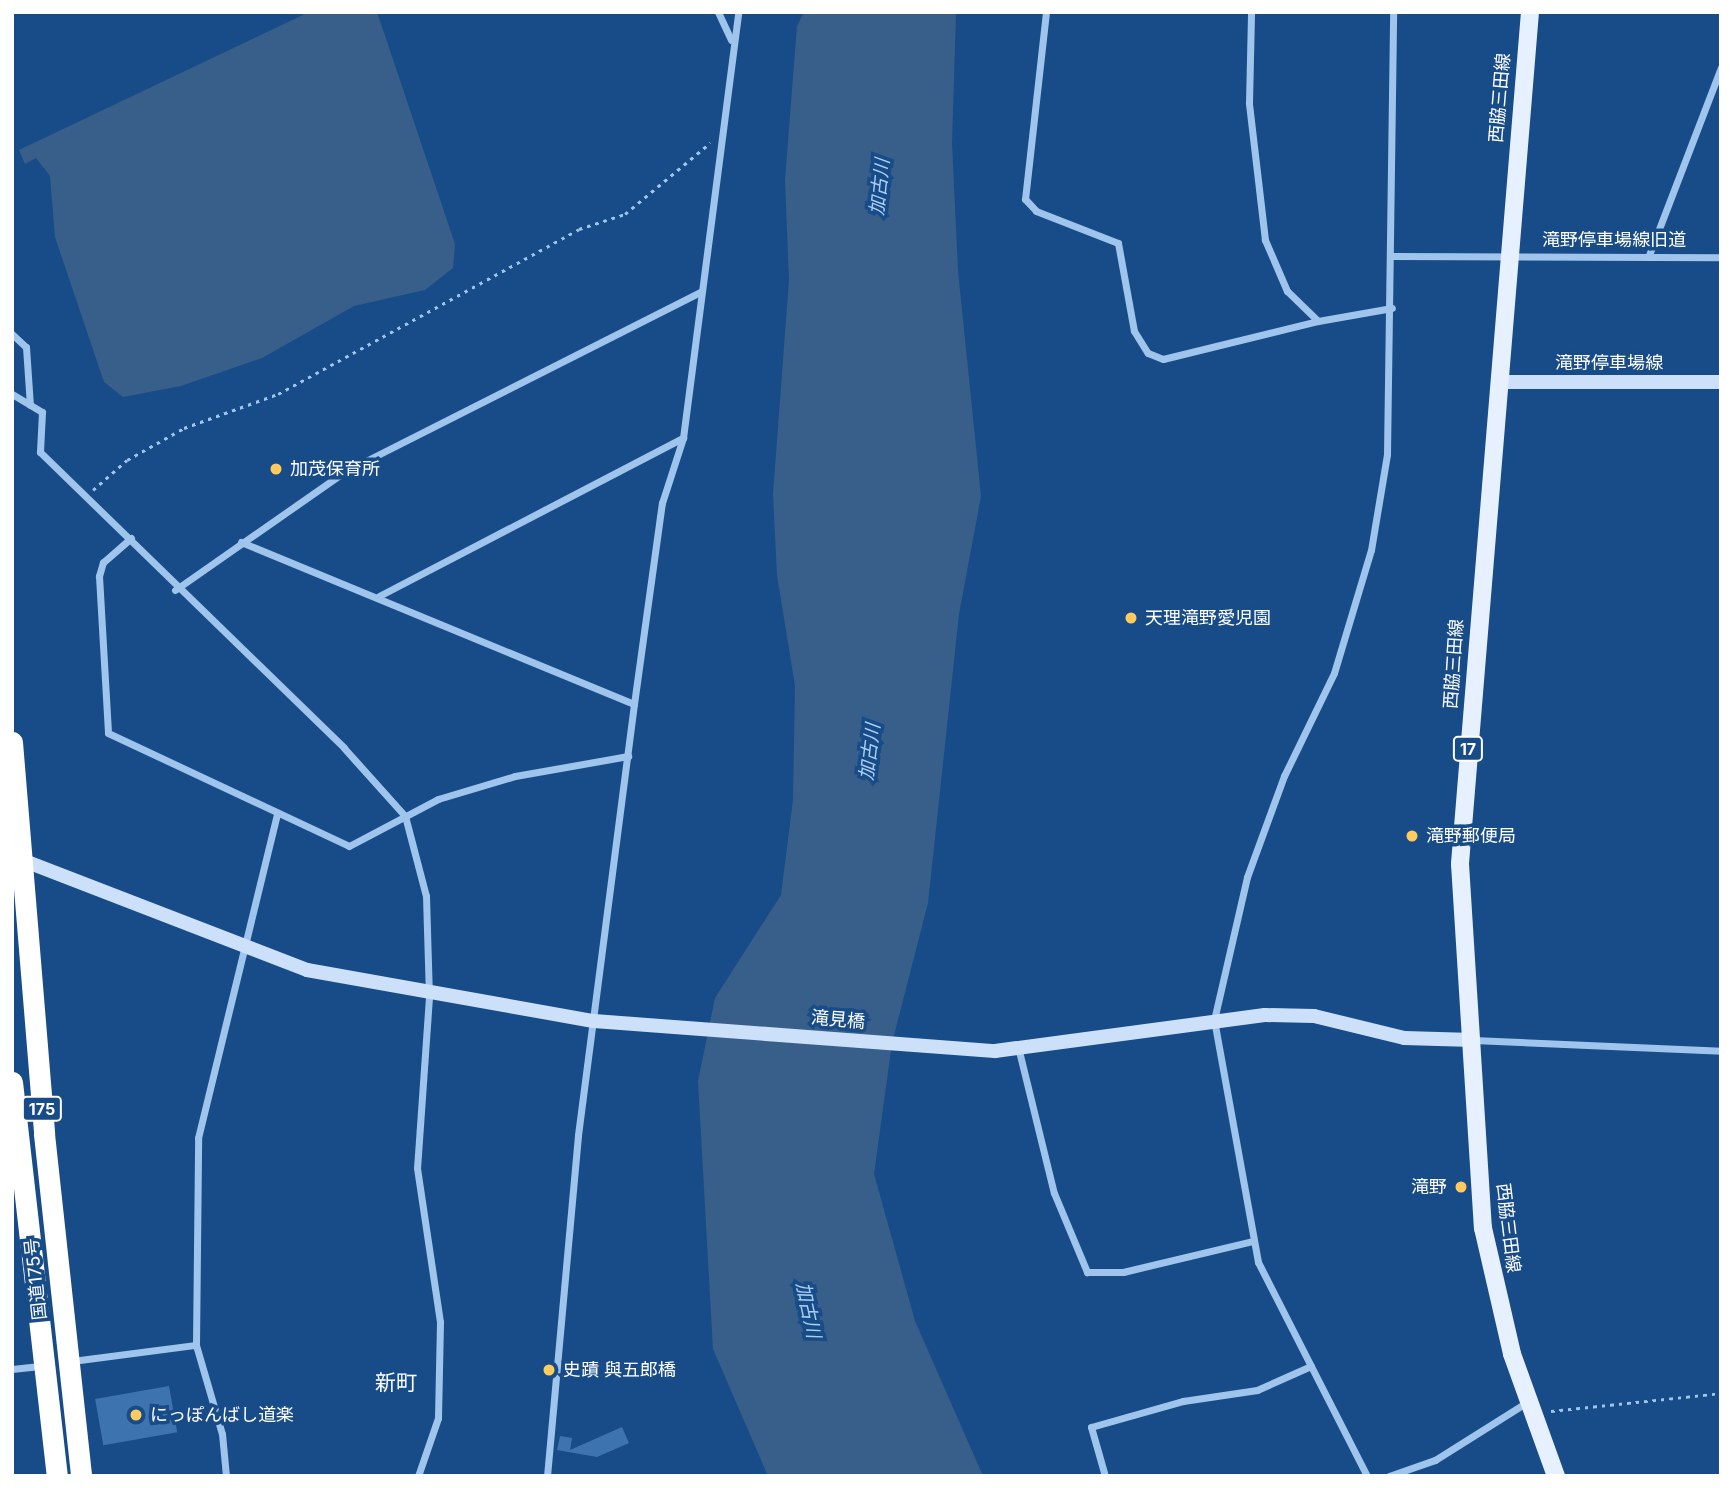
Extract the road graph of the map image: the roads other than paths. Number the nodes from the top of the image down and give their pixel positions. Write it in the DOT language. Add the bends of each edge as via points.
graph roads {
  1 [pos="718,12"];
  2 [pos="738,12"];
  3 [pos="1046,12"];
  4 [pos="1251,12"];
  5 [pos="1393,12"];
  6 [pos="1530,12"];
  7 [pos="732,40"];
  8 [pos="1721,67"];
  9 [pos="1391,256"];
  10 [pos="1506,256"];
  11 [pos="1649,256"];
  12 [pos="1721,257"];
  13 [pos="702,291"];
  14 [pos="1392,308"];
  15 [pos="1318,320"];
  16 [pos="12,334"];
  17 [pos="1721,382"];
  18 [pos="1498,383"];
  19 [pos="12,394"];
  20 [pos="30,405"];
  21 [pos="682,438"];
  22 [pos="131,538"];
  23 [pos="241,542"];
  24 [pos="175,590"];
  25 [pos="379,596"];
  26 [pos="634,704"];
  27 [pos="12,742"];
  28 [pos="628,756"];
  29 [pos="277,815"];
  30 [pos="405,816"];
  31 [pos="16,857"];
  32 [pos="245,946"];
  33 [pos="429,997"];
  34 [pos="1214,1020"];
  35 [pos="594,1021"];
  36 [pos="1473,1040"];
  37 [pos="1019,1051"];
  38 [pos="1721,1051"];
  39 [pos="12,1082"];
  40 [pos="1253,1241"];
  41 [pos="196,1345"];
  42 [pos="67,1361"];
  43 [pos="41,1366"];
  44 [pos="1311,1366"];
  45 [pos="12,1369"];
  46 [pos="1533,1407"];
  47 [pos="57,1476"];
  48 [pos="81,1476"];
  49 [pos="226,1476"];
  50 [pos="418,1476"];
  51 [pos="547,1476"];
  52 [pos="1105,1476"];
  53 [pos="1367,1476"];
  54 [pos="1390,1476"];
  55 [pos="1556,1476"];
  1 -- 7 [label="street"];
  2 -- 7 [label="street"];
  3 -- 15 [label="street" via="1025,199 1036,212 1118,243 1134,331 1148,353 1180,358"];
  4 -- 15 [label="street" via="1249,103 1265,240 1287,291"];
  5 -- 9 [label="street"];
  6 -- 10 [label="main road, 西脇三田線 / 17"];
  7 -- 13 [label="street"];
  8 -- 11 [label="street"];
  9 -- 10 [label="street, 滝野停車場線旧道"];
  9 -- 14 [label="street"];
  10 -- 11 [label="street, 滝野停車場線旧道"];
  10 -- 18 [label="main road, 西脇三田線 / 17"];
  11 -- 12 [label="street, 滝野停車場線旧道"];
  13 -- 21 [label="street"];
  13 -- 23 [label="street" via="344,472"];
  14 -- 15 [label="street"];
  14 -- 34 [label="street" via="1387,454 1371,550 1334,673 1284,776 1247,877"];
  16 -- 20 [label="street" via="26,347"];
  17 -- 18 [label="street, 滝野停車場線"];
  18 -- 36 [label="main road, 西脇三田線 / 17" via="1460,864"];
  19 -- 20 [label="street"];
  20 -- 22 [label="street" via="42,412 40,452"];
  21 -- 25 [label="street"];
  21 -- 26 [label="street" via="662,503"];
  22 -- 24 [label="street"];
  22 -- 29 [label="street" via="103,562 99,576 108,733"];
  23 -- 24 [label="street"];
  23 -- 25 [label="street"];
  24 -- 30 [label="street" via="344,748"];
  25 -- 26 [label="street" via="499,653"];
  26 -- 28 [label="street"];
  27 -- 31 [label="highway, 国道175号 / 175"];
  28 -- 30 [label="street" via="515,776 438,799"];
  28 -- 35 [label="street"];
  29 -- 30 [label="street" via="349,846"];
  29 -- 32 [label="street"];
  30 -- 33 [label="street" via="426,896"];
  31 -- 32 [label="street, 滝見橋"];
  31 -- 42 [label="highway, 国道175号 / 175"];
  32 -- 33 [label="street, 滝見橋" via="307,970"];
  32 -- 41 [label="street" via="198,1138"];
  33 -- 35 [label="street, 滝見橋"];
  33 -- 50 [label="street" via="417,1168 440,1322 441,1391"];
  34 -- 36 [label="street, 滝見橋" via="1314,1016 1404,1038"];
  34 -- 37 [label="street, 滝見橋"];
  34 -- 40 [label="street"];
  35 -- 37 [label="street, 滝見橋"];
  35 -- 51 [label="street"];
  36 -- 38 [label="street"];
  36 -- 46 [label="main road, 西脇三田線 / 17" via="1483,1228 1512,1354"];
  37 -- 40 [label="street" via="1054,1193 1087,1272 1123,1272"];
  39 -- 43 [label="highway, 国道175号 / 175"];
  40 -- 44 [label="street"];
  41 -- 42 [label="street"];
  41 -- 49 [label="street" via="222,1434"];
  42 -- 48 [label="highway, 国道175号 / 175"];
  43 -- 45 [label="street"];
  43 -- 47 [label="highway, 国道175号 / 175"];
  44 -- 52 [label="street" via="1257,1390 1183,1401 1091,1427"];
  44 -- 53 [label="street"];
  46 -- 54 [label="street" via="1435,1460"];
  46 -- 55 [label="main road, 西脇三田線 / 17"];
}
